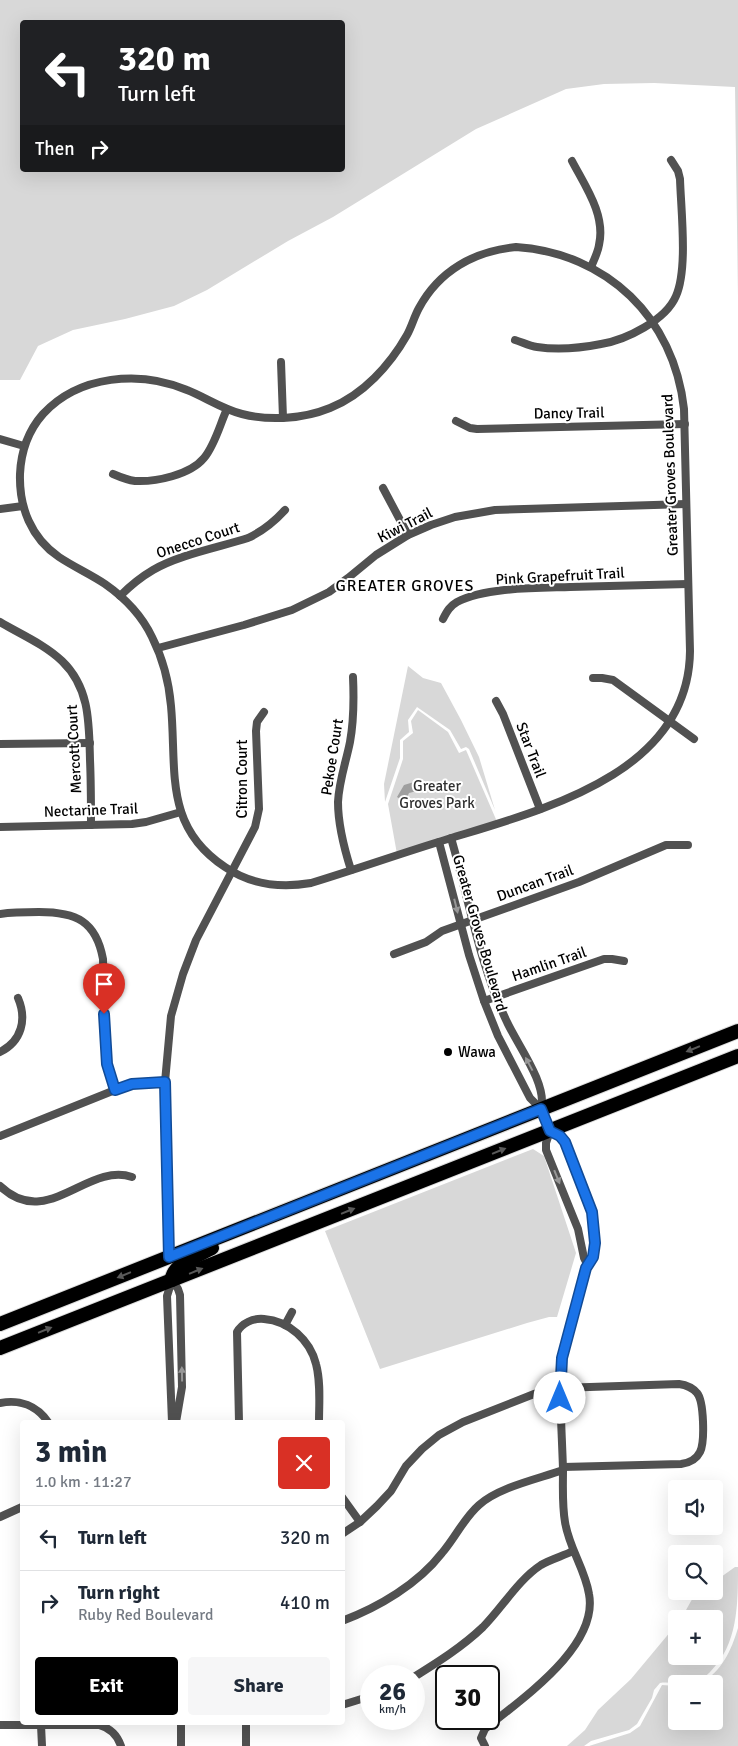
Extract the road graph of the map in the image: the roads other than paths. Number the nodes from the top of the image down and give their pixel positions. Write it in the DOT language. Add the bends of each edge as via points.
graph roads {
  1 [pos="671,160"];
  2 [pos="572,161"];
  3 [pos="591,266"];
  4 [pos="653,322"];
  5 [pos="515,340"];
  6 [pos="281,362"];
  7 [pos="227,408"];
  8 [pos="283,418"];
  9 [pos="456,422"];
  10 [pos="684,424"];
  11 [pos="0,439"];
  12 [pos="24,446"];
  13 [pos="113,474"];
  14 [pos="383,488"];
  15 [pos="686,504"];
  16 [pos="23,506"];
  17 [pos="0,509"];
  18 [pos="285,510"];
  19 [pos="408,535"];
  20 [pos="688,584"];
  21 [pos="120,596"];
  22 [pos="443,619"];
  23 [pos="0,622"];
  24 [pos="158,648"];
  25 [pos="353,676"];
  26 [pos="593,678"];
  27 [pos="496,701"];
  28 [pos="264,712"];
  29 [pos="670,721"];
  30 [pos="694,739"];
  31 [pos="90,743"];
  32 [pos="0,744"];
  33 [pos="540,809"];
  34 [pos="181,812"];
  35 [pos="91,825"];
  36 [pos="0,827"];
  37 [pos="451,838"];
  38 [pos="439,842"];
  39 [pos="688,845"];
  40 [pos="351,870"];
  41 [pos="232,872"];
  42 [pos="0,914"];
  43 [pos="473,920"];
  44 [pos="461,924"];
  45 [pos="394,954"];
  46 [pos="624,961"];
  47 [pos="496,997"];
  48 [pos="18,998"];
  49 [pos="484,1001"];
  50 [pos="738,1032"];
  51 [pos="0,1052"];
  52 [pos="738,1056"];
  53 [pos="165,1082"];
  54 [pos="115,1090"];
  55 [pos="541,1109"];
  56 [pos="550,1131"];
  57 [pos="0,1136"];
  58 [pos="132,1177"];
  59 [pos="0,1186"];
  60 [pos="324,1196"];
  61 [pos="169,1257"];
  62 [pos="587,1264"];
  63 [pos="172,1280"];
  64 [pos="59,1301"];
  65 [pos="292,1312"];
  66 [pos="0,1324"];
  67 [pos="285,1325"];
  68 [pos="0,1332"];
  69 [pos="169,1338"];
  70 [pos="181,1338"];
  71 [pos="0,1348"];
  72 [pos="560,1388"];
  73 [pos="0,1403"];
  74 [pos="46,1420"];
  75 [pos="172,1420"];
  76 [pos="176,1420"];
  77 [pos="239,1420"];
  78 [pos="319,1420"];
  79 [pos="563,1469"];
  80 [pos="345,1501"];
  81 [pos="20,1508"];
  82 [pos="0,1517"];
  83 [pos="360,1522"];
  84 [pos="345,1532"];
  85 [pos="573,1551"];
  86 [pos="345,1620"];
  87 [pos="425,1670"];
  88 [pos="360,1699"];
  89 [pos="345,1704"];
  90 [pos="0,1725"];
  91 [pos="41,1725"];
  92 [pos="98,1725"];
  93 [pos="115,1725"];
  94 [pos="181,1725"];
  95 [pos="246,1725"];
  96 [pos="111,1730"];
  97 [pos="42,1746"];
  98 [pos="121,1746"];
  99 [pos="181,1746"];
  100 [pos="246,1746"];
  101 [pos="486,1746"];
  1 -- 4 [label="street" via="680,179 682,272 672,304"];
  2 -- 3 [label="street" via="599,223 600,243"];
  3 -- 4 [label="street, Greater Groves Boulevard" via="620,287"];
  3 -- 8 [label="street, Greater Groves Boulevard" via="559,254 516,247 493,250 466,260 430,291 402,344 366,385 330,408"];
  4 -- 5 [label="street" via="600,345 538,347"];
  4 -- 10 [label="street, Greater Groves Boulevard" via="668,348 676,371"];
  6 -- 8 [label="street"];
  7 -- 8 [label="street, Greater Groves Boulevard" via="246,414"];
  7 -- 12 [label="street, Greater Groves Boulevard" via="188,390 155,380 109,380 62,397 35,425"];
  7 -- 13 [label="street" via="209,452 192,468 170,477 142,481"];
  9 -- 10 [label="street, Dancy Trail" via="477,429"];
  10 -- 15 [label="street, Greater Groves Boulevard"];
  11 -- 12 [label="street"];
  12 -- 16 [label="street, Greater Groves Boulevard" via="20,465"];
  14 -- 19 [label="street"];
  15 -- 19 [label="street, Kiwi Trail" via="495,510 455,517"];
  15 -- 20 [label="street, Greater Groves Boulevard"];
  16 -- 17 [label="street"];
  16 -- 21 [label="street, Greater Groves Boulevard" via="36,534 54,553 97,578"];
  18 -- 21 [label="street, Onecco Court" via="258,534 155,568"];
  19 -- 24 [label="street, Kiwi Trail" via="376,555 329,592 305,604 275,616"];
  20 -- 22 [label="street, Pink Grapefruit Trail" via="495,592 457,602"];
  20 -- 29 [label="street, Greater Groves Boulevard" via="688,673 681,699"];
  21 -- 24 [label="street, Greater Groves Boulevard" via="144,622"];
  23 -- 31 [label="street, Mercott Court" via="54,654 72,672 87,706"];
  24 -- 34 [label="street, Greater Groves Boulevard" via="170,691 174,781"];
  25 -- 40 [label="street, Pekoe Court" via="352,727 338,804 341,836"];
  26 -- 29 [label="street" via="613,680"];
  27 -- 33 [label="street, Star Trail"];
  28 -- 41 [label="street, Citron Court" via="256,731 257,821"];
  29 -- 30 [label="street"];
  29 -- 33 [label="street, Greater Groves Boulevard" via="636,759 594,784"];
  31 -- 32 [label="street"];
  31 -- 35 [label="street, Mercott Court"];
  33 -- 37 [label="street, Greater Groves Boulevard"];
  34 -- 35 [label="street, Nectarine Trail" via="146,822"];
  34 -- 41 [label="street, Greater Groves Boulevard" via="202,848"];
  35 -- 36 [label="street, Nectarine Trail"];
  37 -- 38 [label="street, Greater Groves Boulevard"];
  37 -- 43 [label="street, Greater Groves Boulevard"];
  38 -- 40 [label="street, Greater Groves Boulevard"];
  38 -- 44 [label="street, Greater Groves Boulevard, one-way"];
  39 -- 43 [label="street, Duncan Trail" via="666,845 579,882"];
  40 -- 41 [label="street, Greater Groves Boulevard" via="311,883 283,886 268,885"];
  41 -- 53 [label="street, Citron Court" via="204,922 182,974 171,1016"];
  42 -- 54 [label="street" via="58,912 76,917 92,930 103,960 105,1050"];
  43 -- 44 [label="street, Duncan Trail"];
  43 -- 47 [label="street, Greater Groves Boulevard"];
  44 -- 45 [label="street, Duncan Trail"];
  44 -- 49 [label="street, Greater Groves Boulevard"];
  46 -- 47 [label="street, Hamlin Trail" via="604,959"];
  47 -- 49 [label="street, Hamlin Trail"];
  55 -- 47 [label="street, Greater Groves Boulevard, one-way" via="542,1093"];
  48 -- 51 [label="street" via="23,1013 20,1032 12,1044"];
  49 -- 55 [label="street, Greater Groves Boulevard" via="530,1098"];
  50 -- 55 [label="highway, one-way"];
  52 -- 56 [label="highway"];
  53 -- 54 [label="street" via="132,1084"];
  53 -- 61 [label="street, Citron Court"];
  54 -- 57 [label="street"];
  55 -- 56 [label="street, Greater Groves Boulevard"];
  55 -- 60 [label="highway"];
  56 -- 62 [label="street, one-way" via="546,1150 576,1224"];
  56 -- 62 [label="street" via="565,1142 592,1212 594,1253"];
  63 -- 56 [label="highway, one-way"];
  58 -- 59 [label="street" via="122,1174 108,1176 44,1201 27,1202"];
  60 -- 61 [label="highway"];
  60 -- 63 [label="highway" via="314,1207 217,1246 180,1265 173,1272"];
  61 -- 64 [label="highway, one-way"];
  62 -- 72 [label="street" via="562,1358"];
  63 -- 69 [label="street" via="168,1292"];
  63 -- 70 [label="street" via="180,1294"];
  71 -- 63 [label="highway, one-way"];
  64 -- 66 [label="highway"];
  64 -- 68 [label="highway" via="44,1314"];
  65 -- 67 [label="street"];
  67 -- 77 [label="street" via="257,1319 244,1324 237,1332"];
  67 -- 78 [label="street" via="303,1338 315,1359"];
  69 -- 70 [label="street"];
  69 -- 75 [label="street"];
  76 -- 70 [label="street, one-way" via="182,1387"];
  72 -- 79 [label="street"];
  72 -- 79 [label="street" via="679,1384 697,1393 702,1406 702,1444 699,1454 691,1462"];
  72 -- 83 [label="street" via="534,1394 440,1435 416,1455 386,1496"];
  73 -- 74 [label="street" via="30,1406"];
  79 -- 85 [label="street" via="565,1519"];
  79 -- 86 [label="street" via="485,1500 472,1512 440,1556 413,1581 381,1603"];
  80 -- 83 [label="street"];
  81 -- 82 [label="street"];
  83 -- 84 [label="street"];
  85 -- 87 [label="street" via="532,1572 467,1640"];
  85 -- 101 [label="street" via="590,1602 584,1632 546,1678 485,1729 481,1738"];
  88 -- 89 [label="street"];
  90 -- 91 [label="street"];
  91 -- 97 [label="street"];
  92 -- 96 [label="street"];
  93 -- 96 [label="street"];
  94 -- 99 [label="street"];
  95 -- 100 [label="street"];
  96 -- 98 [label="street"];
}
